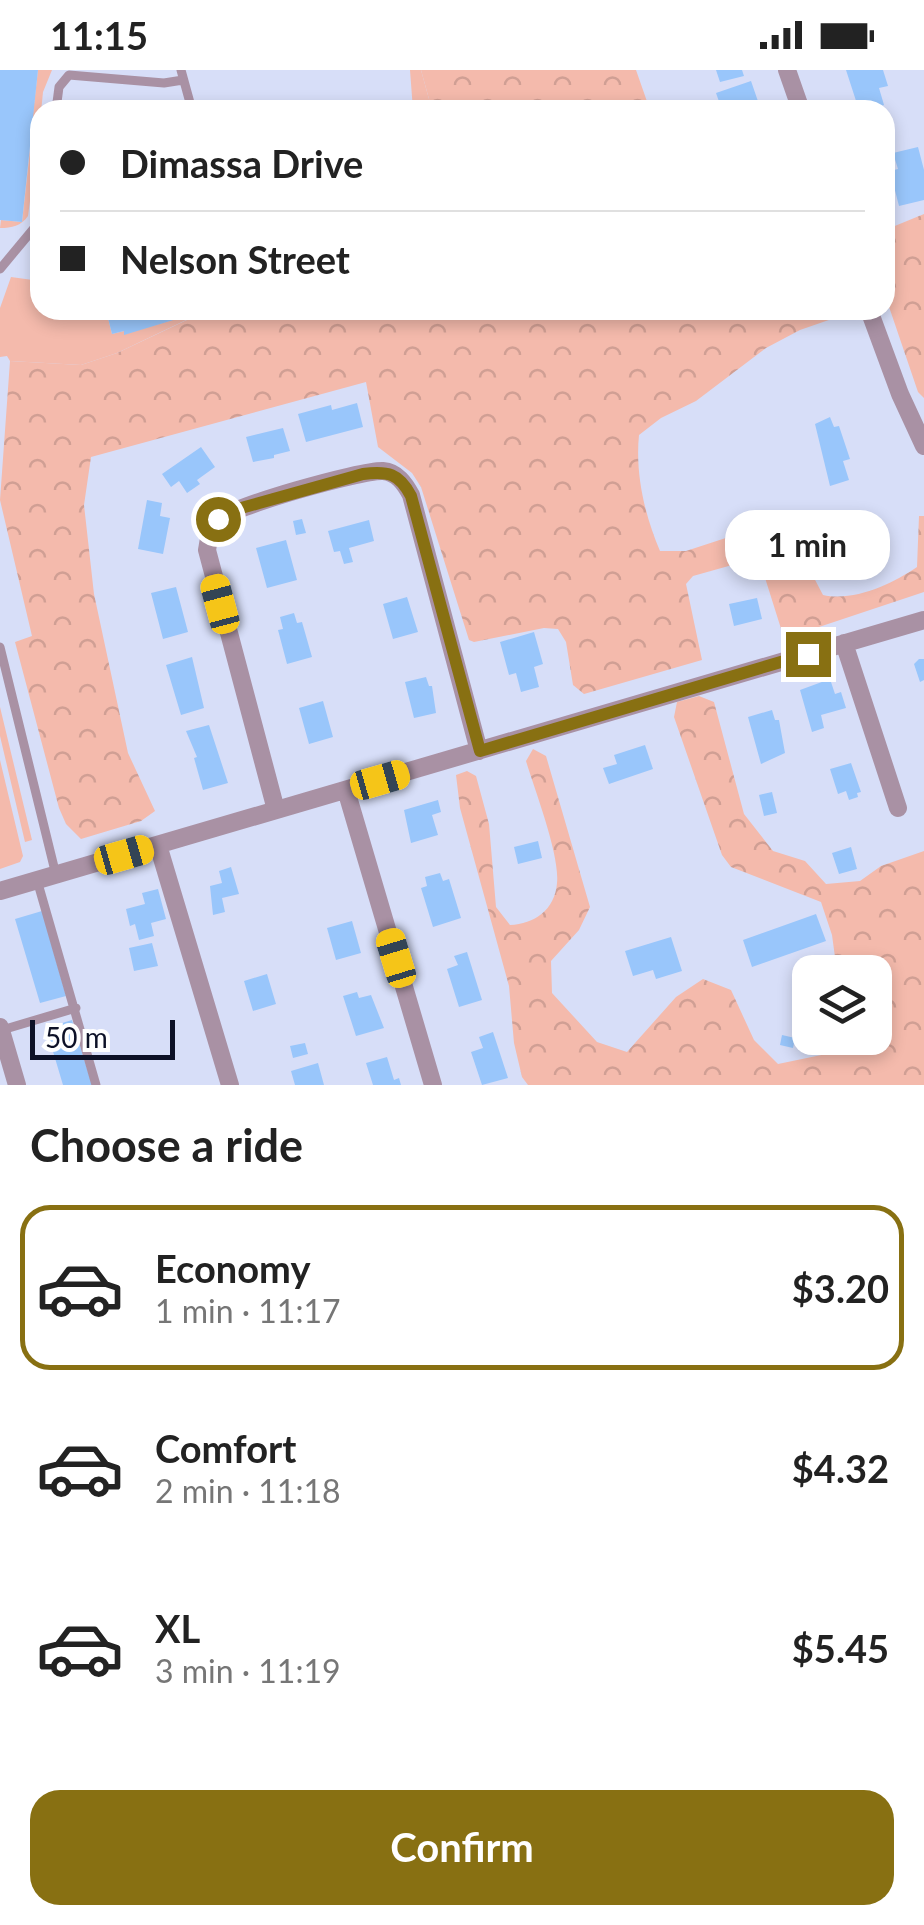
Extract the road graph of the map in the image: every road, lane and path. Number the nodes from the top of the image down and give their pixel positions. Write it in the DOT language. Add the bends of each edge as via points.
graph roads {
  1 [pos="787,70"];
  2 [pos="182,75"];
  3 [pos="57,100"];
  4 [pos="189,100"];
  5 [pos="798,100"];
  6 [pos="30,234"];
  7 [pos="0,269"];
  8 [pos="874,320"];
  9 [pos="924,446"];
  10 [pos="924,620"];
  11 [pos="844,644"];
  12 [pos="0,646"];
  13 [pos="480,751"];
  14 [pos="346,790"];
  15 [pos="898,808"];
  16 [pos="276,810"];
  17 [pos="158,845"];
  18 [pos="46,878"];
  19 [pos="0,892"];
  20 [pos="76,1008"];
  21 [pos="0,1028"];
  22 [pos="17,1085"];
  23 [pos="96,1085"];
  24 [pos="230,1085"];
  25 [pos="433,1085"];
  1 -- 5 [label="street"];
  2 -- 3 [label="lane" via="164,83 68,75"];
  2 -- 4 [label="lane"];
  6 -- 7 [label="lane"];
  8 -- 9 [label="street"];
  10 -- 11 [label="street"];
  11 -- 13 [label="street"];
  11 -- 15 [label="street"];
  12 -- 18 [label="lane"];
  13 -- 14 [label="street"];
  13 -- 16 [label="street" via="411,496 396,474 363,474 246,506 218,519 207,550"];
  14 -- 16 [label="street"];
  14 -- 25 [label="street"];
  16 -- 17 [label="street"];
  17 -- 18 [label="street"];
  17 -- 24 [label="street"];
  18 -- 19 [label="street"];
  18 -- 20 [label="lane"];
  20 -- 21 [label="lane"];
  20 -- 23 [label="lane"];
  21 -- 22 [label="street"];
}
